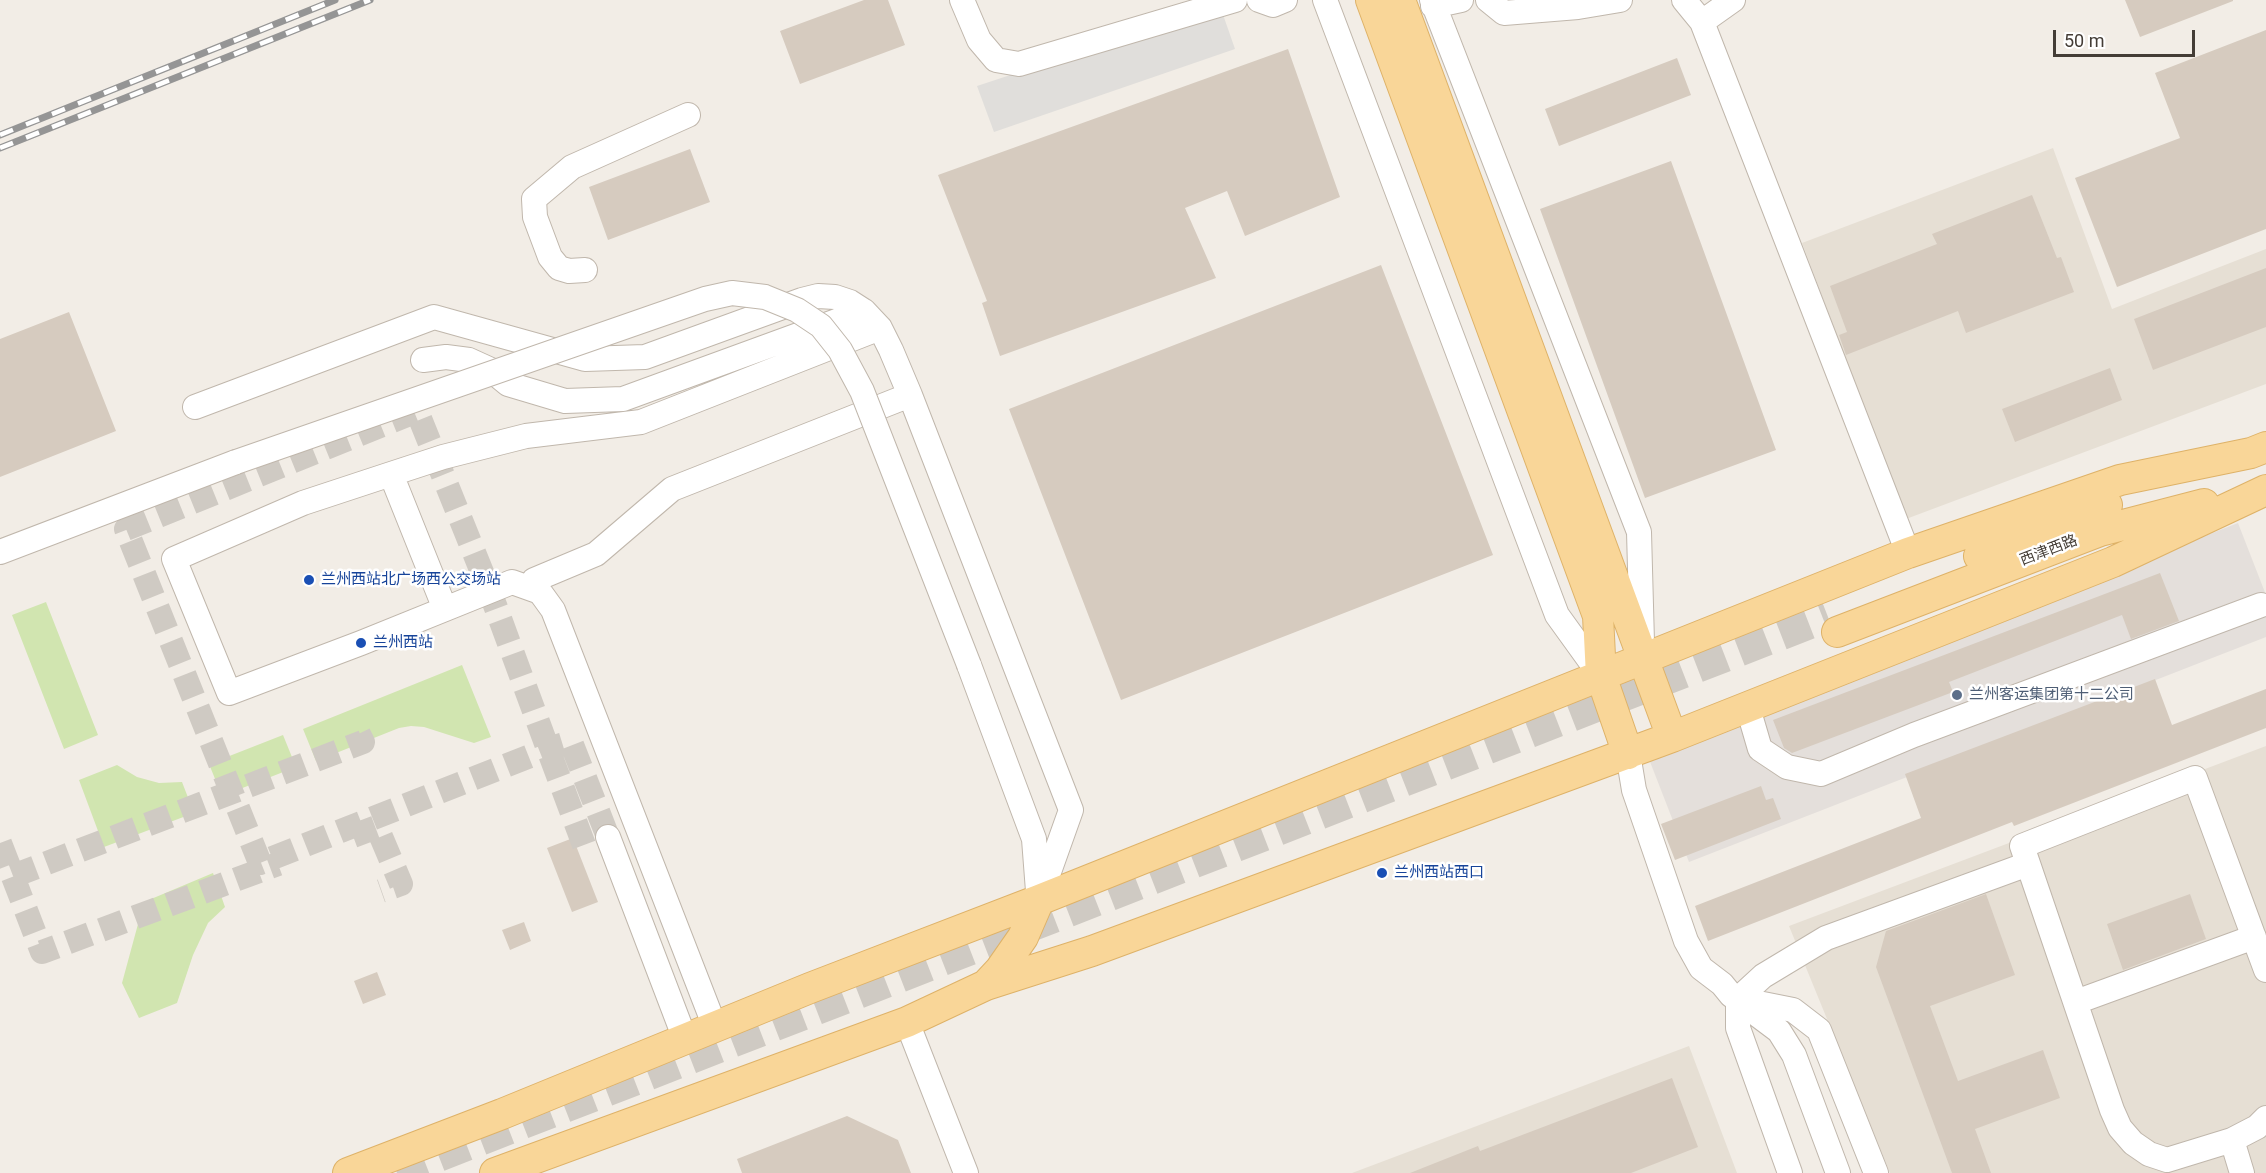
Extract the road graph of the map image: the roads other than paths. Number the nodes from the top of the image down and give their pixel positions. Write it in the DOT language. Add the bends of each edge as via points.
graph roads {
  1 [pos="962,0"];
  2 [pos="1235,0"];
  3 [pos="1259,0"];
  4 [pos="1285,0"];
  5 [pos="1325,0"];
  6 [pos="1371,0"];
  7 [pos="1400,0"];
  8 [pos="1461,0"];
  9 [pos="1488,0"];
  10 [pos="1620,0"];
  11 [pos="1684,0"];
  12 [pos="1733,0"];
  13 [pos="1591,2"];
  14 [pos="1432,3"];
  15 [pos="1702,22"];
  16 [pos="688,115"];
  17 [pos="585,270"];
  18 [pos="864,311"];
  19 [pos="880,328"];
  20 [pos="423,360"];
  21 [pos="910,395"];
  22 [pos="195,407"];
  23 [pos="2258,450"];
  24 [pos="391,474"];
  25 [pos="2266,488"];
  26 [pos="0,552"];
  27 [pos="1908,552"];
  28 [pos="534,580"];
  29 [pos="2261,605"];
  30 [pos="445,609"];
  31 [pos="1643,659"];
  32 [pos="1600,676"];
  33 [pos="1748,708"];
  34 [pos="1672,737"];
  35 [pos="1628,754"];
  36 [pos="608,837"];
  37 [pos="2028,864"];
  38 [pos="1039,900"];
  39 [pos="2254,937"];
  40 [pos="2266,970"];
  41 [pos="986,985"];
  42 [pos="1738,999"];
  43 [pos="2076,1002"];
  44 [pos="908,1022"];
  45 [pos="715,1027"];
  46 [pos="685,1039"];
  47 [pos="2266,1118"];
  48 [pos="2232,1140"];
  49 [pos="348,1173"];
  50 [pos="495,1173"];
  51 [pos="966,1173"];
  52 [pos="1790,1173"];
  53 [pos="1838,1173"];
  54 [pos="1876,1173"];
  55 [pos="2242,1173"];
  1 -- 2 [label="street" via="979,40 996,60 1019,64"];
  3 -- 4 [label="street" via="1273,5"];
  5 -- 32 [label="street" via="1557,615"];
  6 -- 32 [label="main road" via="1598,616"];
  7 -- 31 [label="main road"];
  8 -- 14 [label="street"];
  9 -- 13 [label="street" via="1504,13"];
  10 -- 13 [label="street"];
  11 -- 15 [label="street"];
  12 -- 15 [label="street"];
  14 -- 31 [label="street" via="1639,532"];
  15 -- 27 [label="street"];
  16 -- 17 [label="street" via="572,167 534,199 535,217 550,256 559,268"];
  18 -- 19 [label="street"];
  18 -- 20 [label="street" via="623,399 564,401 508,384 469,360"];
  18 -- 22 [label="street" via="835,297 818,296 645,357 585,359 434,317"];
  19 -- 21 [label="street"];
  19 -- 24 [label="street" via="641,422 526,436"];
  21 -- 28 [label="street" via="672,489 596,555"];
  21 -- 38 [label="street" via="1071,810"];
  23 -- 25 [label="main road, 西津西路" via="2093,510 1832,624 2100,531"];
  23 -- 27 [label="main road, 西津西路" via="2120,480"];
  24 -- 30 [label="street"];
  24 -- 30 [label="street" via="303,503 174,559 229,693"];
  25 -- 33 [label="main road" via="2113,562"];
  26 -- 38 [label="street, bridge" via="236,462 705,299 732,293 765,297 797,310 821,326 840,350 862,391 1034,839"];
  27 -- 31 [label="main road, 西津西路"];
  29 -- 33 [label="street" via="1914,735 1821,774 1786,767 1760,749"];
  30 -- 45 [label="street" via="512,582 540,592 553,610"];
  31 -- 32 [label="main road, 西津西路"];
  31 -- 34 [label="main road"];
  32 -- 35 [label="main road"];
  32 -- 38 [label="main road, 西津西路"];
  33 -- 34 [label="main road"];
  34 -- 35 [label="main road"];
  35 -- 41 [label="main road" via="1092,951"];
  35 -- 42 [label="street" via="1634,790 1686,941 1701,968"];
  36 -- 46 [label="street"];
  37 -- 39 [label="street" via="2022,846 2195,778"];
  37 -- 42 [label="street" via="1826,938 1763,976"];
  37 -- 43 [label="street"];
  38 -- 41 [label="main road" via="1023,937"];
  38 -- 45 [label="main road, 西津西路"];
  39 -- 40 [label="street"];
  39 -- 43 [label="street"];
  41 -- 44 [label="main road"];
  42 -- 52 [label="street" via="1738,1028"];
  42 -- 53 [label="street" via="1779,1031 1794,1055"];
  42 -- 54 [label="street" via="1793,1010 1819,1030"];
  43 -- 48 [label="street" via="2112,1110 2133,1143 2167,1160"];
  44 -- 50 [label="main road"];
  44 -- 51 [label="street"];
  45 -- 46 [label="main road, 西津西路"];
  46 -- 49 [label="main road, 西津西路"];
  47 -- 48 [label="street"];
  48 -- 55 [label="street"];
}
